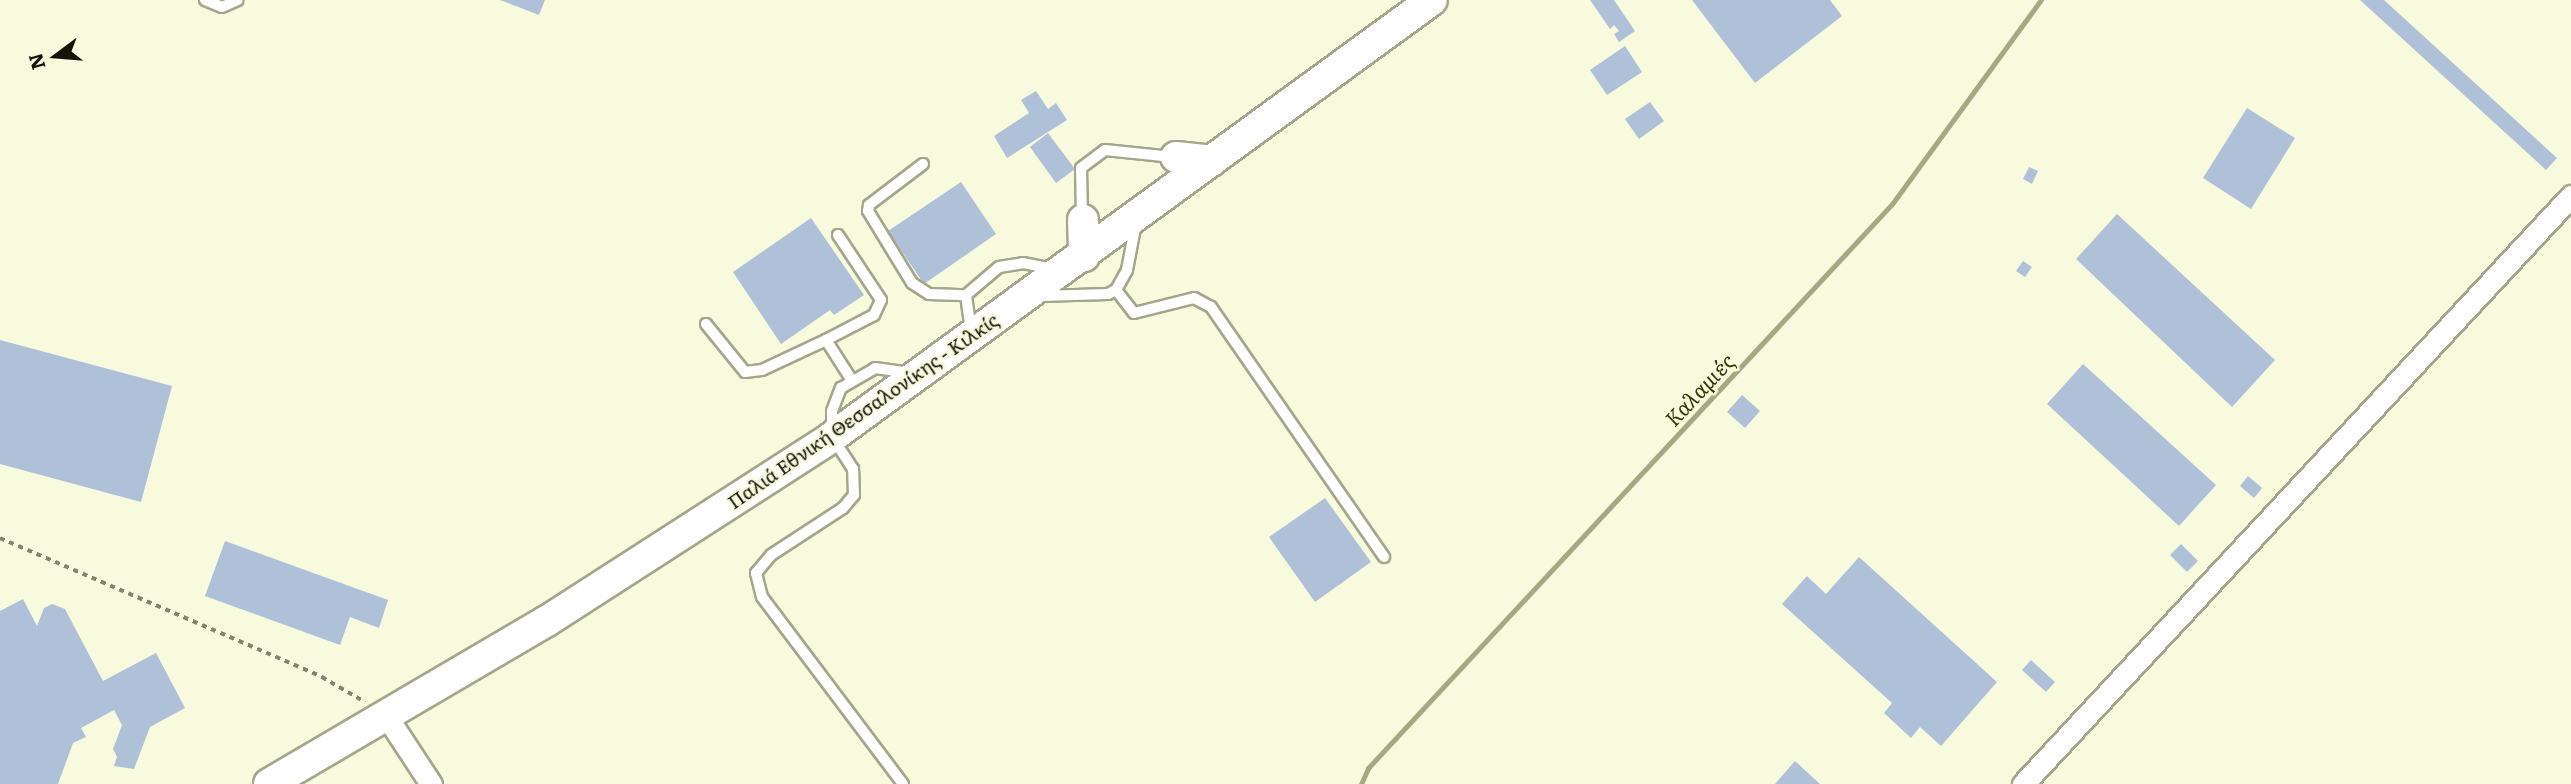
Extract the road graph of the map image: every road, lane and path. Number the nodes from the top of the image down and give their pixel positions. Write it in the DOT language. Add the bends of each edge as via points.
graph roads {
  1 [pos="205,0"];
  2 [pos="238,0"];
  3 [pos="1433,0"];
  4 [pos="1176,158"];
  5 [pos="1212,161"];
  6 [pos="923,164"];
  7 [pos="2571,196"];
  8 [pos="1137,215"];
  9 [pos="1083,220"];
  10 [pos="838,235"];
  11 [pos="1074,263"];
  12 [pos="1116,290"];
  13 [pos="966,295"];
  14 [pos="1030,296"];
  15 [pos="706,324"];
  16 [pos="972,337"];
  17 [pos="826,340"];
  18 [pos="920,374"];
  19 [pos="851,379"];
  20 [pos="832,437"];
  21 [pos="0,538"];
  22 [pos="1384,557"];
  23 [pos="385,714"];
  24 [pos="269,784"];
  25 [pos="431,784"];
  26 [pos="903,784"];
  27 [pos="2023,784"];
  1 -- 2 [label="lane" via="222,7"];
  3 -- 5 [label="main road, Παλιά Εθνική Θεσσαλονίκης - Κιλκίς"];
  4 -- 5 [label="main road"];
  4 -- 9 [label="lane" via="1105,150 1081,168"];
  5 -- 8 [label="main road, Παλιά Εθνική Θεσσαλονίκης - Κιλκίς"];
  6 -- 13 [label="lane" via="869,205 868,211 912,283 929,294"];
  7 -- 27 [label="street"];
  8 -- 11 [label="main road, Παλιά Εθνική Θεσσαλονίκης - Κιλκίς"];
  8 -- 12 [label="lane" via="1127,270"];
  9 -- 11 [label="main road"];
  10 -- 17 [label="lane" via="879,293 880,309"];
  11 -- 13 [label="lane" via="999,267"];
  11 -- 14 [label="main road, Παλιά Εθνική Θεσσαλονίκης - Κιλκίς"];
  12 -- 14 [label="lane"];
  12 -- 22 [label="lane" via="1134,313 1194,298 1211,307"];
  13 -- 16 [label="lane"];
  14 -- 16 [label="main road, Παλιά Εθνική Θεσσαλονίκης - Κιλκίς"];
  15 -- 17 [label="lane" via="745,372 762,370"];
  16 -- 18 [label="main road, Παλιά Εθνική Θεσσαλονίκης - Κιλκίς"];
  17 -- 19 [label="lane"];
  18 -- 19 [label="lane" via="876,368"];
  18 -- 20 [label="main road, Παλιά Εθνική Θεσσαλονίκης - Κιλκίς"];
  19 -- 20 [label="lane" via="835,400"];
  20 -- 23 [label="main road, Παλιά Εθνική Θεσσαλονίκης - Κιλκίς" via="547,621"];
  20 -- 26 [label="lane" via="853,469 854,495 843,508 771,555 756,573 757,583 762,597"];
  21 -- 23 [label="path" via="322,677"];
  23 -- 24 [label="main road, Παλιά Εθνική Θεσσαλονίκης - Κιλκίς"];
  23 -- 25 [label="street"];
}
